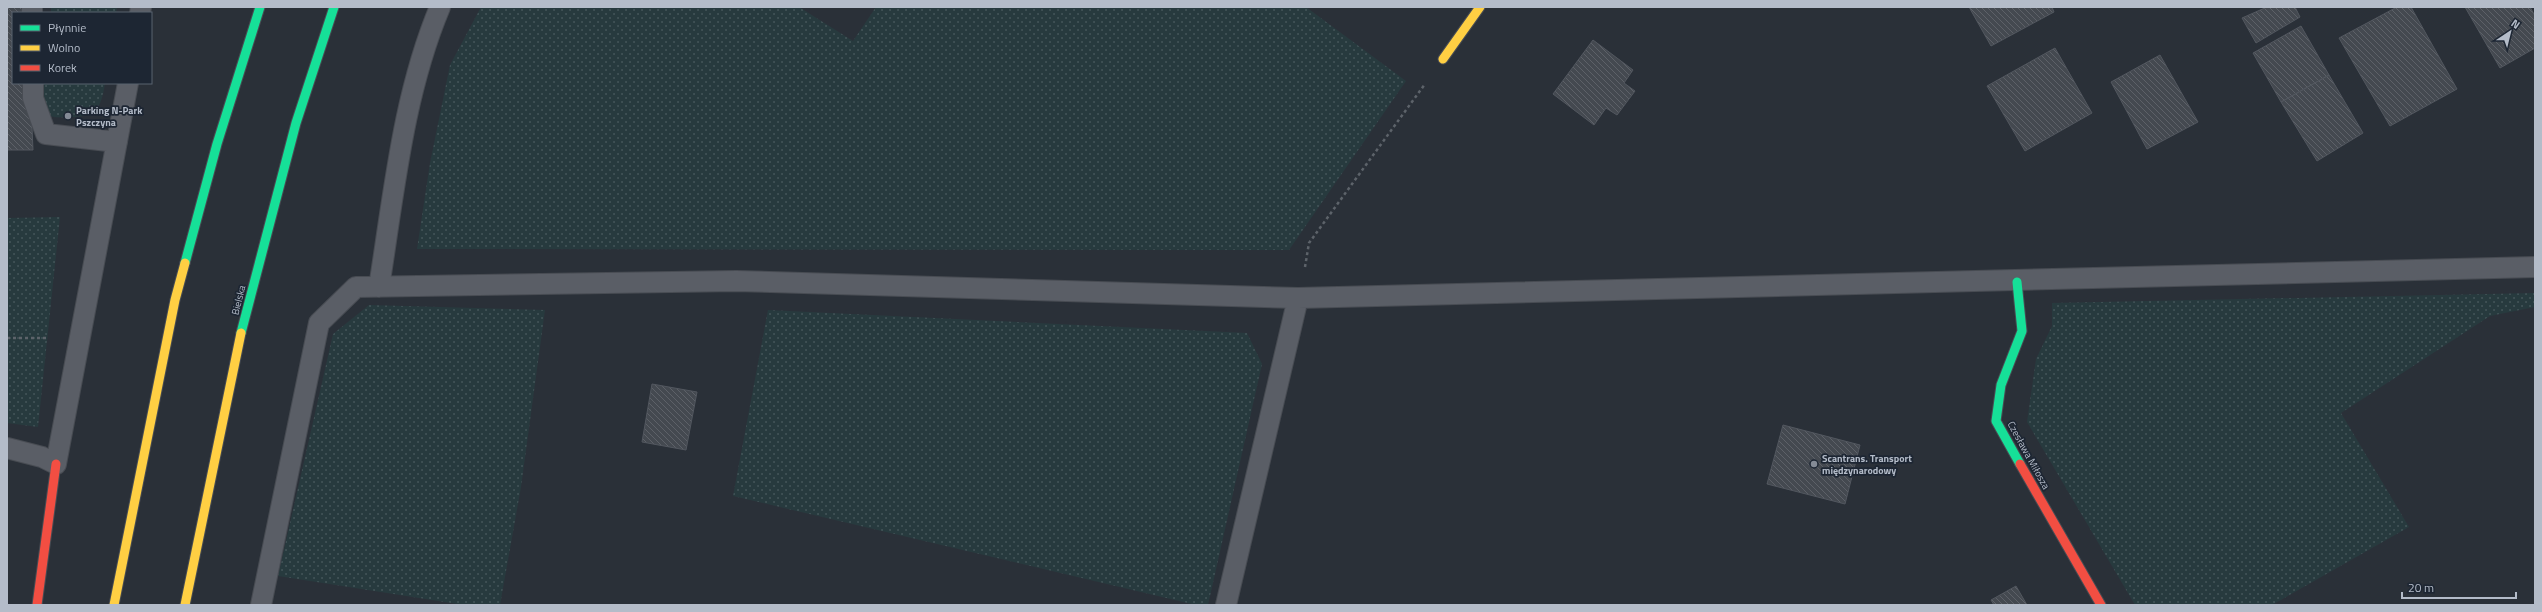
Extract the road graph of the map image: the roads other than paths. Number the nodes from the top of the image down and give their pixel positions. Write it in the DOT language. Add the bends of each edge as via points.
graph roads {
  1 [pos="260,7"];
  2 [pos="334,7"];
  3 [pos="440,7"];
  4 [pos="1480,7"];
  5 [pos="1442,59"];
  6 [pos="33,84"];
  7 [pos="128,84"];
  8 [pos="117,142"];
  9 [pos="2535,267"];
  10 [pos="2018,282"];
  11 [pos="379,287"];
  12 [pos="1298,298"];
  13 [pos="7,448"];
  14 [pos="56,464"];
  15 [pos="37,605"];
  16 [pos="114,605"];
  17 [pos="186,605"];
  18 [pos="262,605"];
  19 [pos="1226,605"];
  20 [pos="2101,605"];
  1 -- 16 [label="main road" via="217,144 175,300"];
  2 -- 17 [label="main road, Bielska" via="296,123 244,319"];
  3 -- 11 [label="lane" via="420,60 403,134"];
  4 -- 5 [label="main road"];
  6 -- 8 [label="lane" via="33,98 46,134"];
  7 -- 8 [label="lane"];
  8 -- 14 [label="lane"];
  9 -- 10 [label="lane"];
  10 -- 12 [label="lane"];
  10 -- 20 [label="main road, Czesława Miłosza" via="2022,330 2000,385 1996,420"];
  11 -- 12 [label="lane" via="736,282"];
  11 -- 18 [label="lane" via="356,287 319,323"];
  12 -- 19 [label="lane"];
  13 -- 14 [label="lane" via="42,457"];
  14 -- 15 [label="main road"];
}
